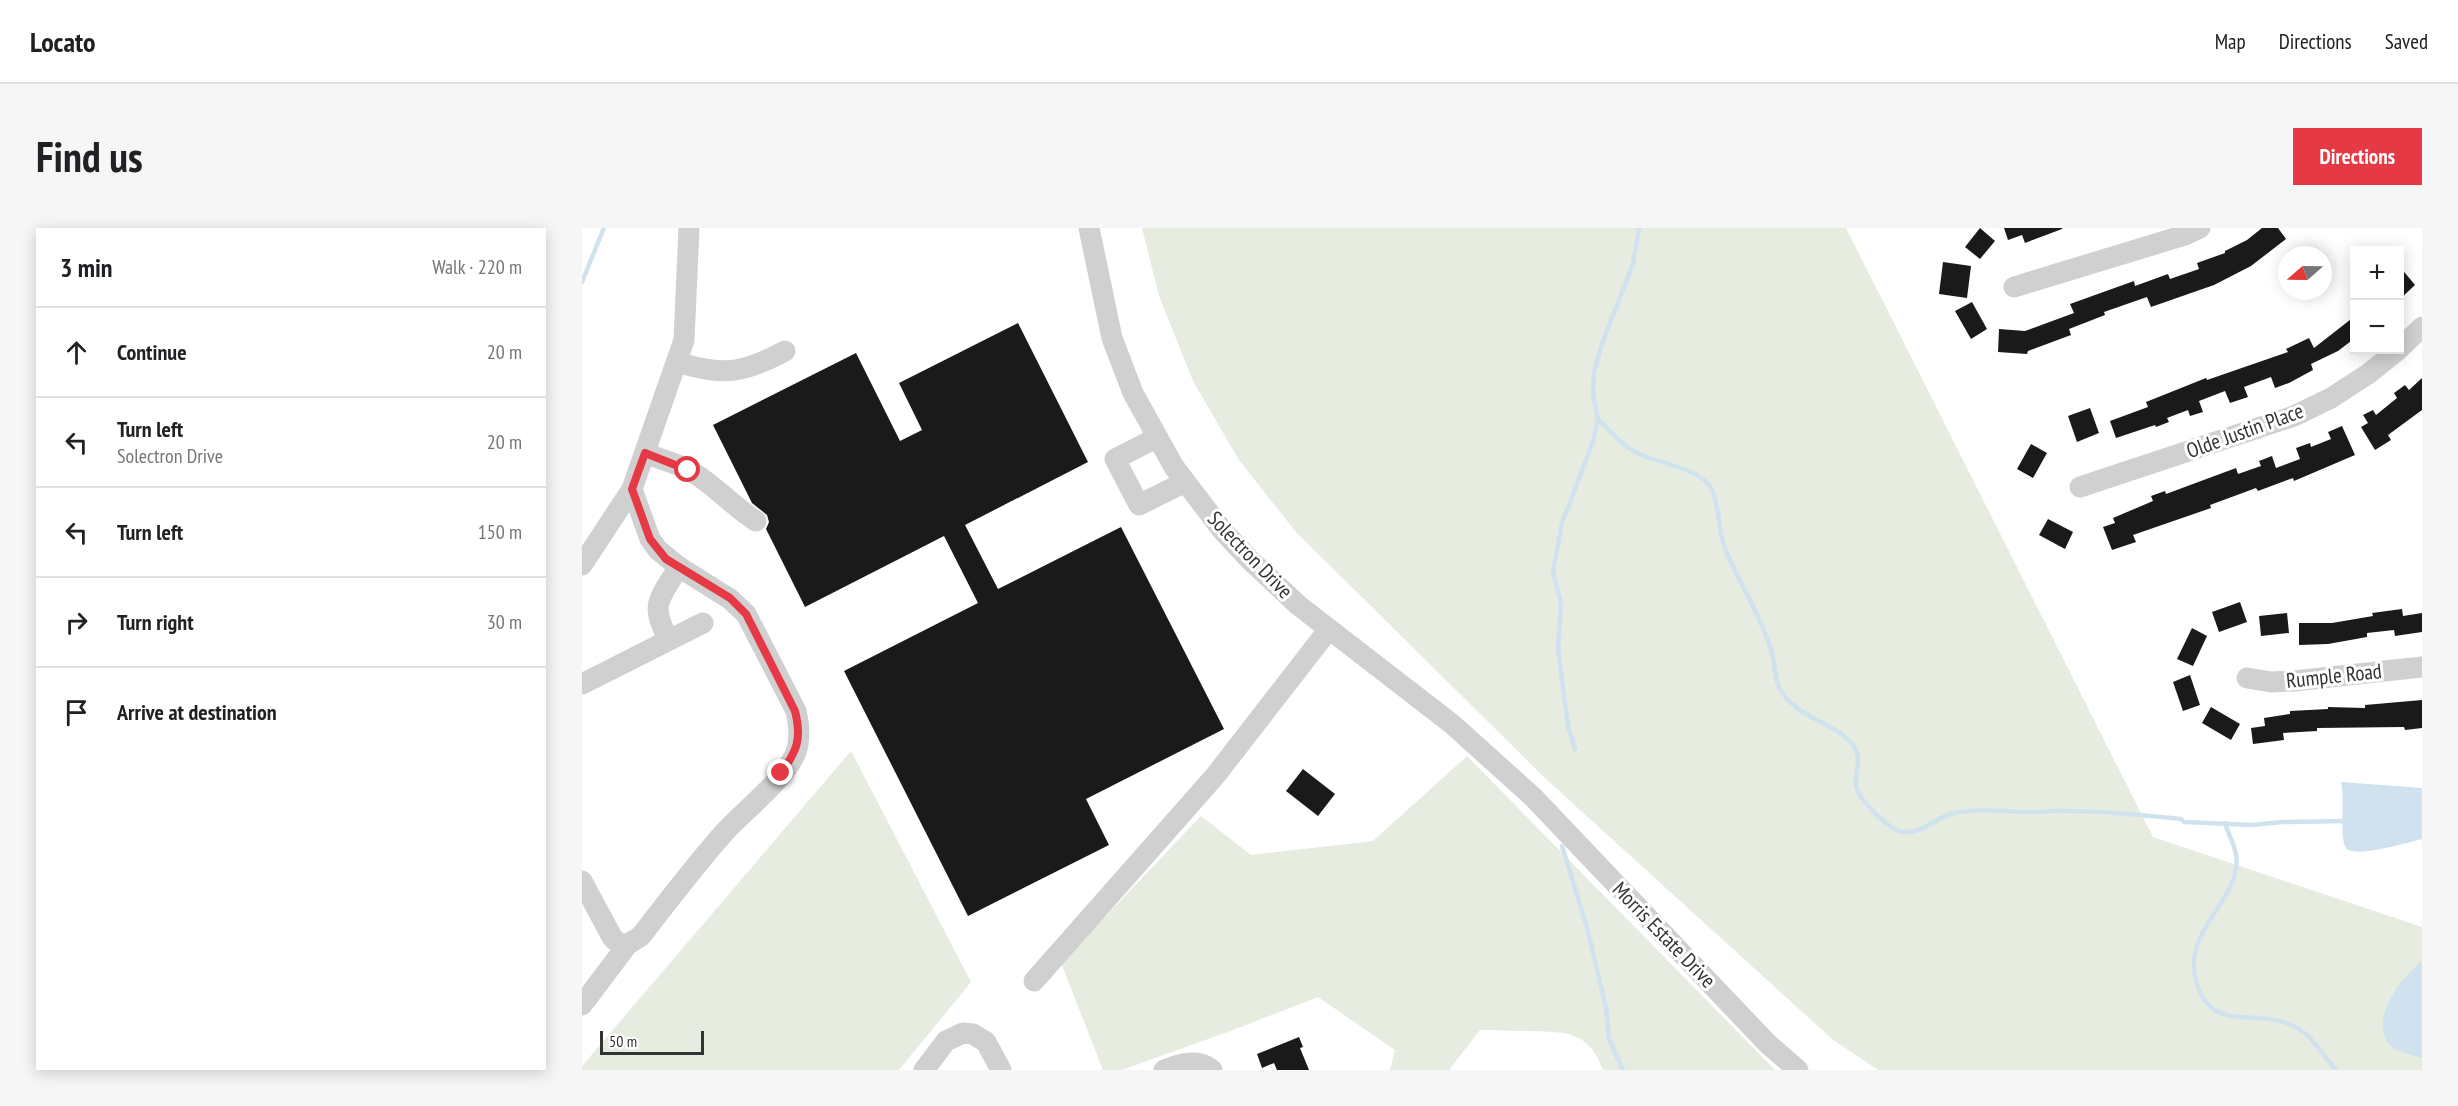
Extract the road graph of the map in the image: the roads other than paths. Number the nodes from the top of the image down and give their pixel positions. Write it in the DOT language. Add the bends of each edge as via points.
graph roads {
  1 [pos="689,228"];
  2 [pos="1089,228"];
  3 [pos="2200,228"];
  4 [pos="2014,287"];
  5 [pos="2422,327"];
  6 [pos="2404,344"];
  7 [pos="784,351"];
  8 [pos="2393,354"];
  9 [pos="677,362"];
  10 [pos="1156,438"];
  11 [pos="645,453"];
  12 [pos="1185,482"];
  13 [pos="2080,486"];
  14 [pos="632,489"];
  15 [pos="756,521"];
  16 [pos="582,565"];
  17 [pos="678,567"];
  18 [pos="703,623"];
  19 [pos="1329,629"];
  20 [pos="669,640"];
  21 [pos="2422,667"];
  22 [pos="2247,678"];
  23 [pos="582,684"];
  24 [pos="1533,797"];
  25 [pos="582,881"];
  26 [pos="628,944"];
  27 [pos="1034,981"];
  28 [pos="582,1005"];
  29 [pos="924,1070"];
  30 [pos="1001,1070"];
  31 [pos="1164,1070"];
  32 [pos="1212,1070"];
  33 [pos="1798,1070"];
  1 -- 9 [label="street" via="684,340"];
  2 -- 10 [label="street, Solectron Drive" via="1114,346"];
  3 -- 4 [label="street"];
  5 -- 6 [label="street, Olde Justin Place"];
  7 -- 9 [label="street" via="736,371 717,372"];
  8 -- 13 [label="street, Olde Justin Place" via="2331,398 2294,416"];
  9 -- 11 [label="street"];
  10 -- 12 [label="street, Solectron Drive"];
  10 -- 12 [label="street" via="1115,459 1138,505"];
  11 -- 14 [label="street"];
  11 -- 15 [label="street" via="688,470"];
  12 -- 19 [label="street, Solectron Drive" via="1249,559"];
  14 -- 16 [label="street"];
  14 -- 17 [label="street" via="650,539"];
  17 -- 20 [label="street" via="661,597 657,613"];
  17 -- 26 [label="street" via="730,598 746,614 795,711 798,738 795,753 781,773 724,833 641,936"];
  18 -- 20 [label="street"];
  19 -- 24 [label="street, Solectron Drive" via="1452,724"];
  19 -- 27 [label="street" via="1215,776"];
  20 -- 23 [label="street"];
  21 -- 22 [label="street, Rumple Road" via="2294,681"];
  24 -- 33 [label="street, Morris Estate Drive" via="1767,1043"];
  25 -- 26 [label="street" via="612,937 619,944"];
  26 -- 28 [label="street"];
  29 -- 30 [label="street" via="946,1041 963,1033 986,1042"];
  31 -- 32 [label="street" via="1192,1062"];
}
